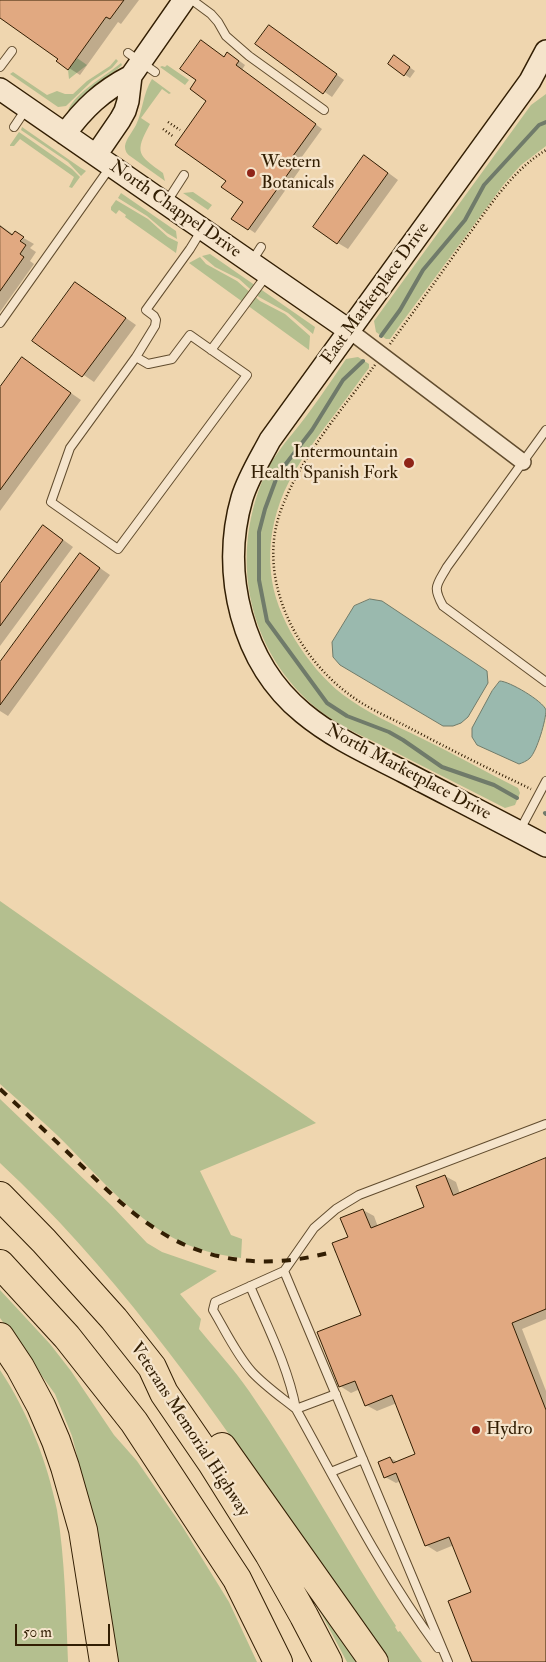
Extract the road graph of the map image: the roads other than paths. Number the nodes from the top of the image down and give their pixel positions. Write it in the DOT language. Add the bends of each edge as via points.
graph roads {
  1 [pos="184,0"];
  2 [pos="192,0"];
  3 [pos="12,51"];
  4 [pos="546,51"];
  5 [pos="138,66"];
  6 [pos="0,68"];
  7 [pos="0,89"];
  8 [pos="27,108"];
  9 [pos="324,110"];
  10 [pos="14,127"];
  11 [pos="65,134"];
  12 [pos="103,161"];
  13 [pos="184,176"];
  14 [pos="165,204"];
  15 [pos="202,230"];
  16 [pos="260,261"];
  17 [pos="0,323"];
  18 [pos="350,331"];
  19 [pos="212,350"];
  20 [pos="136,357"];
  21 [pos="546,430"];
  22 [pos="523,462"];
  23 [pos="233,548"];
  24 [pos="546,682"];
  25 [pos="546,782"];
  26 [pos="519,832"];
  27 [pos="546,846"];
  28 [pos="546,1124"];
  29 [pos="0,1196"];
  30 [pos="0,1264"];
  31 [pos="284,1271"];
  32 [pos="250,1286"];
  33 [pos="0,1337"];
  34 [pos="152,1367"];
  35 [pos="336,1394"];
  36 [pos="296,1409"];
  37 [pos="363,1459"];
  38 [pos="331,1472"];
  39 [pos="73,1496"];
  40 [pos="447,1660"];
  41 [pos="84,1662"];
  42 [pos="104,1662"];
  43 [pos="278,1662"];
  44 [pos="328,1662"];
  45 [pos="374,1662"];
  1 -- 5 [label="street"];
  2 -- 9 [label="lane" via="211,14 226,36 249,56"];
  3 -- 6 [label="lane"];
  4 -- 18 [label="street, East Marketplace Drive" via="530,81"];
  5 -- 11 [label="street" via="94,100"];
  5 -- 12 [label="street" via="125,111"];
  7 -- 8 [label="street, North Chappel Drive"];
  8 -- 10 [label="lane"];
  8 -- 11 [label="street, North Chappel Drive"];
  11 -- 12 [label="street, North Chappel Drive"];
  12 -- 14 [label="street, North Chappel Drive"];
  12 -- 17 [label="lane"];
  13 -- 14 [label="lane"];
  14 -- 15 [label="street, North Chappel Drive"];
  15 -- 16 [label="street, North Chappel Drive"];
  15 -- 20 [label="lane" via="146,310 156,320"];
  16 -- 18 [label="street, North Chappel Drive"];
  16 -- 19 [label="lane"];
  18 -- 22 [label="street"];
  18 -- 23 [label="street, East Marketplace Drive" via="270,440 251,475 242,498"];
  19 -- 20 [label="lane" via="190,335 172,359 148,364"];
  19 -- 20 [label="lane" via="247,375 118,549 51,502 70,448"];
  21 -- 22 [label="lane"];
  22 -- 24 [label="lane" via="447,567 437,584 436,594 443,606"];
  23 -- 26 [label="street, North Marketplace Drive" via="236,592 248,634 269,675 302,712 336,737"];
  25 -- 26 [label="lane"];
  26 -- 27 [label="street, North Marketplace Drive"];
  28 -- 31 [label="lane" via="348,1201 314,1228"];
  29 -- 34 [label="highway, Veterans Memorial Highway" via="114,1319"];
  30 -- 43 [label="highway" via="66,1337 134,1422 237,1579"];
  31 -- 32 [label="lane"];
  31 -- 35 [label="lane"];
  32 -- 36 [label="lane" via="285,1370"];
  32 -- 36 [label="lane" via="218,1300 213,1310 251,1371"];
  33 -- 39 [label="highway" via="45,1414"];
  34 -- 44 [label="highway, Veterans Memorial Highway" via="164,1393 269,1554"];
  34 -- 45 [label="highway" via="185,1400 222,1446"];
  35 -- 36 [label="lane"];
  35 -- 37 [label="lane"];
  36 -- 38 [label="lane"];
  37 -- 38 [label="lane"];
  37 -- 40 [label="lane"];
  38 -- 40 [label="lane" via="394,1584"];
  39 -- 41 [label="highway" via="69,1531"];
  39 -- 42 [label="highway" via="83,1530"];
}
